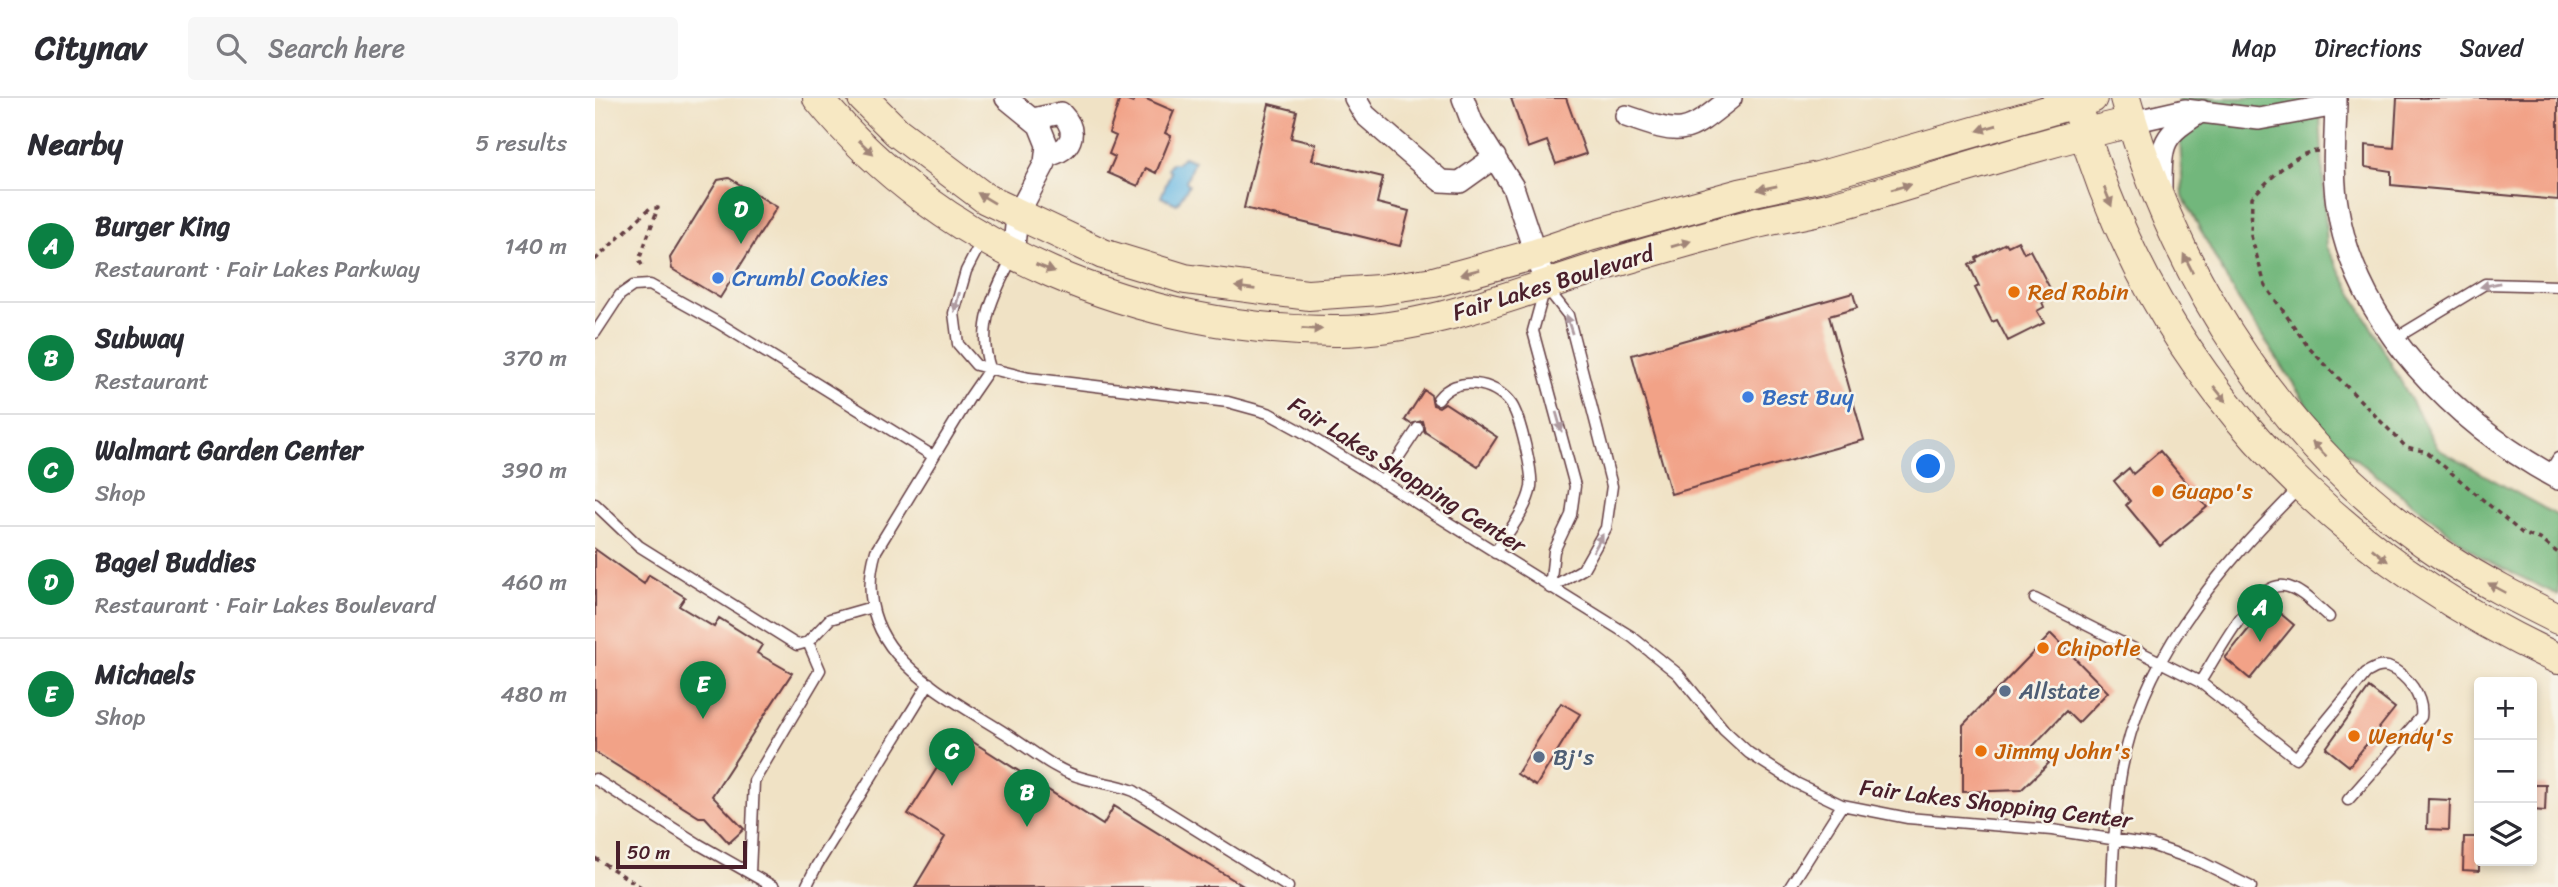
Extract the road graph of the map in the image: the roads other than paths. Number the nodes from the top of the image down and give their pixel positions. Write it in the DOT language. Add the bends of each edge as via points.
graph roads {
  1 [pos="818,98"];
  2 [pos="863,98"];
  3 [pos="1006,98"];
  4 [pos="1355,98"];
  5 [pos="1463,98"];
  6 [pos="1731,98"];
  7 [pos="2081,100"];
  8 [pos="2336,102"];
  9 [pos="2129,110"];
  10 [pos="2203,111"];
  11 [pos="1626,116"];
  12 [pos="1033,119"];
  13 [pos="2084,133"];
  14 [pos="1046,156"];
  15 [pos="1495,157"];
  16 [pos="2161,205"];
  17 [pos="1017,216"];
  18 [pos="983,239"];
  19 [pos="1536,254"];
  20 [pos="1013,256"];
  21 [pos="1546,286"];
  22 [pos="2558,286"];
  23 [pos="595,333"];
  24 [pos="2394,339"];
  25 [pos="991,369"];
  26 [pos="1438,399"];
  27 [pos="1418,428"];
  28 [pos="933,456"];
  29 [pos="2555,470"];
  30 [pos="1382,482"];
  31 [pos="2300,488"];
  32 [pos="595,504"];
  33 [pos="1495,553"];
  34 [pos="1550,588"];
  35 [pos="2035,598"];
  36 [pos="872,607"];
  37 [pos="2329,617"];
  38 [pos="2558,619"];
  39 [pos="808,642"];
  40 [pos="2558,659"];
  41 [pos="2159,662"];
  42 [pos="2200,682"];
  43 [pos="929,683"];
  44 [pos="595,779"];
  45 [pos="2348,800"];
  46 [pos="1842,805"];
  47 [pos="2114,840"];
  48 [pos="750,873"];
  49 [pos="774,887"];
  50 [pos="806,887"];
  51 [pos="1288,887"];
  52 [pos="1790,887"];
  53 [pos="2112,887"];
  54 [pos="2251,887"];
  1 -- 18 [label="street, Fair Lakes Boulevard, one-way" via="929,203"];
  17 -- 2 [label="street, Fair Lakes Boulevard, one-way" via="963,183 897,132"];
  3 -- 12 [label="street"];
  4 -- 15 [label="street" via="1365,115 1441,181 1460,182"];
  5 -- 15 [label="street" via="1472,122"];
  6 -- 11 [label="street" via="1689,128 1668,131"];
  7 -- 13 [label="street"];
  7 -- 19 [label="street, Fair Lakes Boulevard, one-way"];
  8 -- 10 [label="street, Fair Lakes Boulevard" via="2259,118"];
  8 -- 24 [label="street" via="2337,208 2366,295"];
  9 -- 10 [label="street, Fair Lakes Boulevard"];
  9 -- 13 [label="street, Fair Lakes Boulevard"];
  9 -- 16 [label="street"];
  10 -- 16 [label="street" via="2173,129 2165,141"];
  12 -- 14 [label="street" via="1047,145"];
  12 -- 14 [label="street" via="1061,113 1070,122 1073,135 1069,146"];
  21 -- 13 [label="street, Fair Lakes Boulevard, one-way" via="1605,265 1826,208"];
  13 -- 31 [label="street, one-way" via="2137,261 2178,334 2215,388"];
  14 -- 17 [label="street"];
  15 -- 19 [label="street" via="1513,187"];
  38 -- 16 [label="street, one-way" via="2445,557 2372,500 2312,442 2266,389 2226,329"];
  17 -- 18 [label="street"];
  19 -- 17 [label="street, Fair Lakes Boulevard, one-way" via="1434,282 1308,295 1185,279 1103,254"];
  17 -- 20 [label="street"];
  18 -- 20 [label="street, Fair Lakes Boulevard"];
  18 -- 25 [label="lane, Fair Lakes Shopping Center, one-way" via="958,295 954,331 967,356"];
  19 -- 21 [label="street"];
  20 -- 21 [label="street, Fair Lakes Boulevard, one-way" via="1163,310 1225,322 1340,331 1441,317"];
  20 -- 25 [label="lane" via="986,313 985,352"];
  21 -- 34 [label="lane, Fair Lakes Shopping Center, one-way" via="1533,331 1575,486 1570,515 1554,551"];
  34 -- 21 [label="lane, one-way" via="1583,569 1606,528 1612,486 1568,315"];
  22 -- 24 [label="lane, one-way" via="2485,284"];
  23 -- 28 [label="lane" via="620,295 633,286 665,290"];
  24 -- 29 [label="street" via="2473,420 2509,449"];
  25 -- 28 [label="lane"];
  25 -- 30 [label="lane, Fair Lakes Shopping Center" via="1029,378 1228,402 1256,410 1301,431"];
  26 -- 33 [label="lane" via="1456,384 1473,382 1501,394 1516,414 1532,484"];
  27 -- 30 [label="lane"];
  28 -- 36 [label="lane" via="876,551 871,568"];
  30 -- 33 [label="lane, Fair Lakes Shopping Center"];
  31 -- 40 [label="street, one-way" via="2398,569 2509,636"];
  31 -- 41 [label="lane" via="2212,581"];
  32 -- 39 [label="lane" via="639,546 797,645"];
  33 -- 34 [label="lane, Fair Lakes Shopping Center"];
  34 -- 46 [label="lane, Fair Lakes Shopping Center" via="1654,653 1749,753"];
  35 -- 41 [label="lane"];
  36 -- 39 [label="lane" via="830,619"];
  36 -- 43 [label="lane" via="889,646 902,663"];
  37 -- 42 [label="lane" via="2287,586 2272,585 2260,593"];
  39 -- 48 [label="lane" via="820,670 754,781"];
  41 -- 42 [label="lane"];
  41 -- 47 [label="lane" via="2128,745"];
  42 -- 45 [label="lane" via="2296,758 2366,673 2378,666 2389,668 2419,694 2421,717"];
  43 -- 50 [label="lane"];
  43 -- 51 [label="lane" via="1063,769 1134,791"];
  44 -- 48 [label="lane"];
  46 -- 47 [label="lane, Fair Lakes Shopping Center" via="1908,818"];
  46 -- 52 [label="lane"];
  47 -- 53 [label="lane"];
  47 -- 54 [label="lane, Fair Lakes Shopping Center" via="2151,845 2201,862"];
  48 -- 49 [label="lane"];
}
